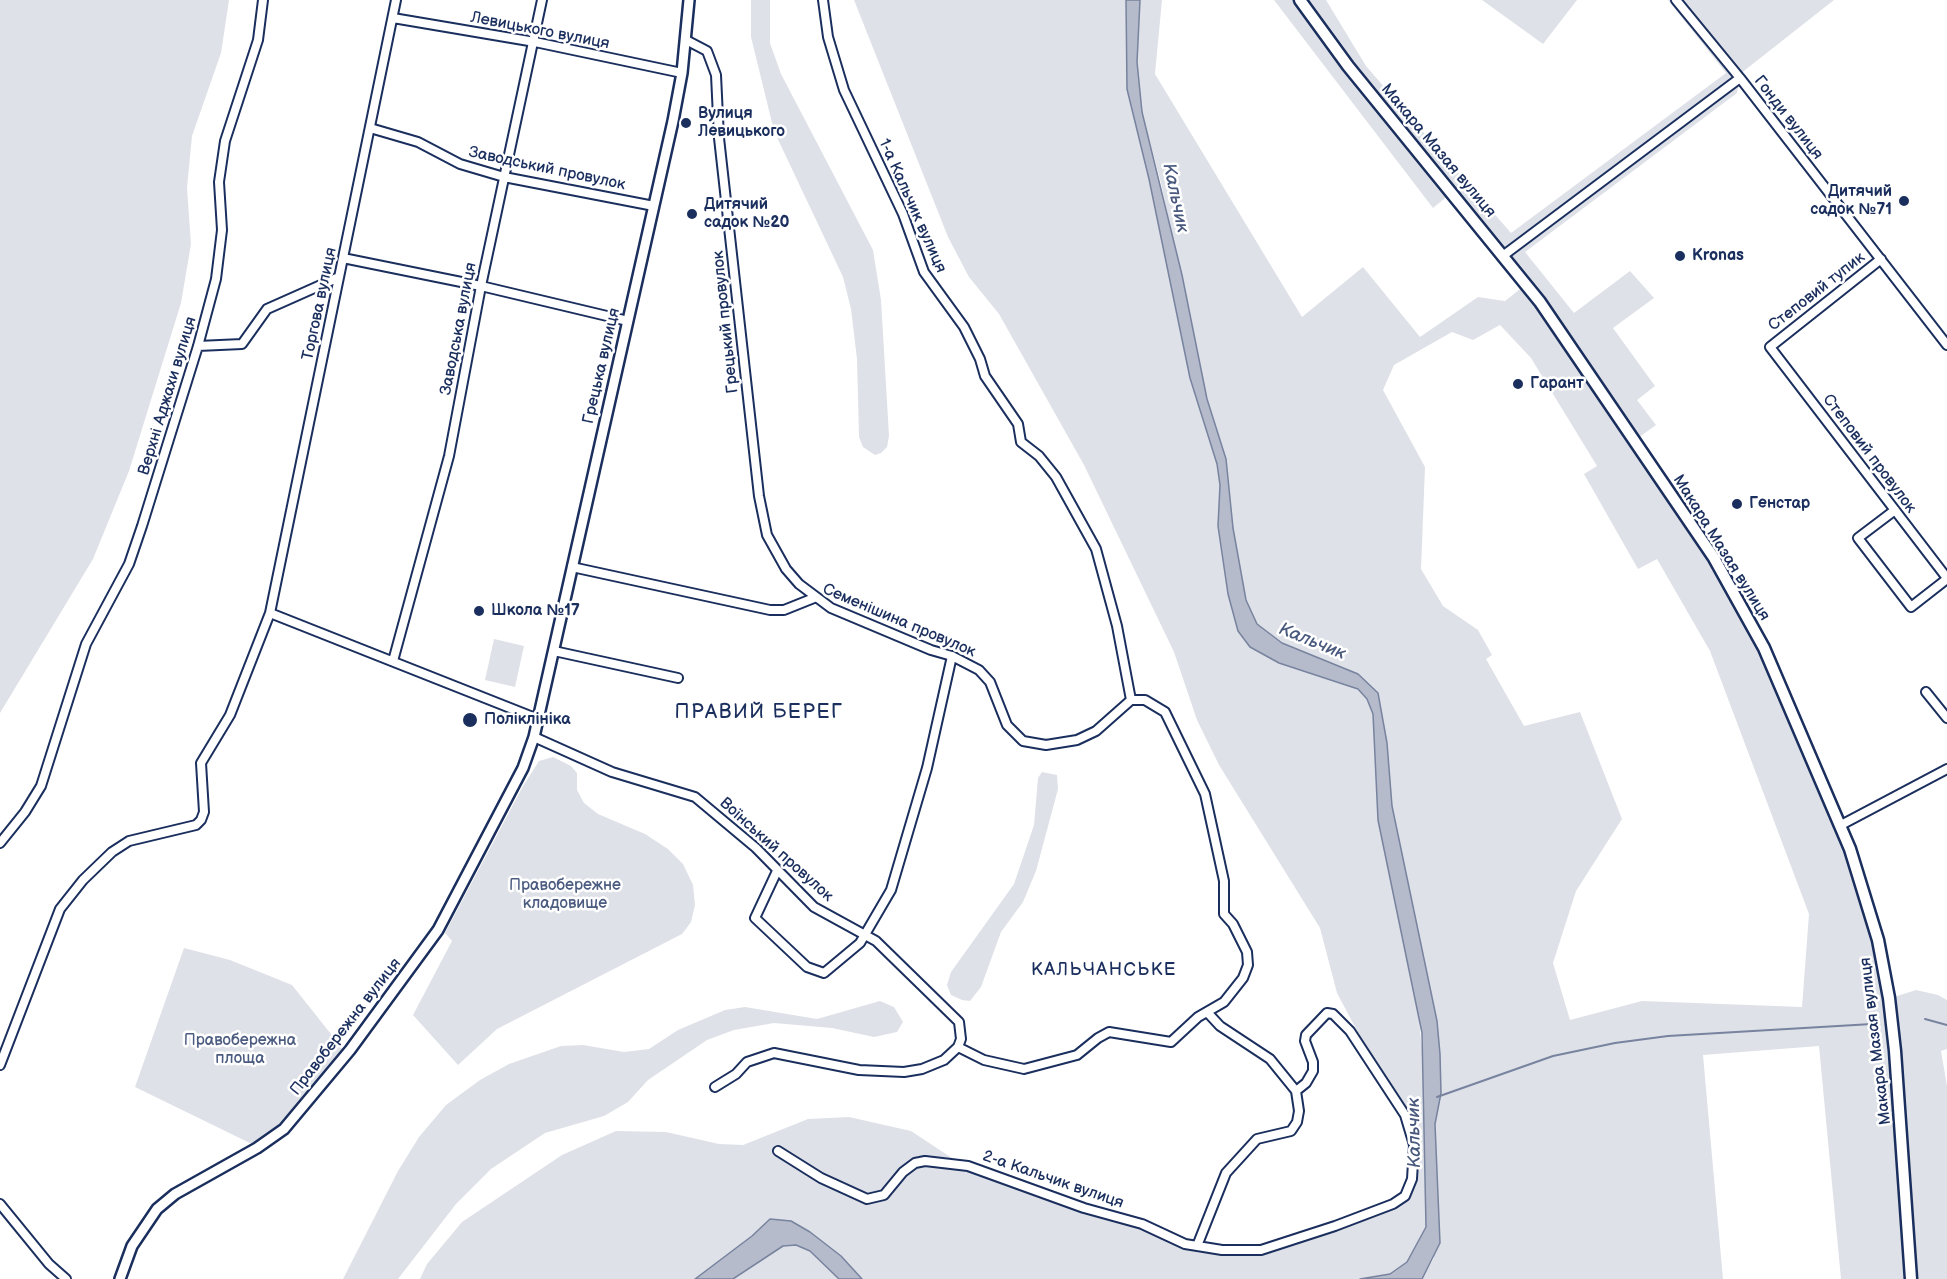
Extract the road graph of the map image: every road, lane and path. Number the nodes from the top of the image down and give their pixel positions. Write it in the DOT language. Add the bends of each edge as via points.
graph roads {
  1 [pos="263,0"];
  2 [pos="396,0"];
  3 [pos="542,0"];
  4 [pos="689,0"];
  5 [pos="823,0"];
  6 [pos="1300,0"];
  7 [pos="1676,0"];
  8 [pos="393,18"];
  9 [pos="686,40"];
  10 [pos="535,42"];
  11 [pos="682,73"];
  12 [pos="1740,78"];
  13 [pos="370,128"];
  14 [pos="504,177"];
  15 [pos="654,206"];
  16 [pos="1504,255"];
  17 [pos="343,258"];
  18 [pos="1881,259"];
  19 [pos="339,277"];
  20 [pos="481,286"];
  21 [pos="628,321"];
  22 [pos="1947,345"];
  23 [pos="198,346"];
  24 [pos="1770,347"];
  25 [pos="1894,510"];
  26 [pos="572,567"];
  27 [pos="1947,578"];
  28 [pos="814,597"];
  29 [pos="270,613"];
  30 [pos="554,651"];
  31 [pos="952,656"];
  32 [pos="393,661"];
  33 [pos="678,678"];
  34 [pos="1926,692"];
  35 [pos="1131,700"];
  36 [pos="1947,718"];
  37 [pos="538,719"];
  38 [pos="534,737"];
  39 [pos="1947,769"];
  40 [pos="1841,825"];
  41 [pos="0,843"];
  42 [pos="777,871"];
  43 [pos="866,933"];
  44 [pos="1208,1012"];
  45 [pos="958,1047"];
  46 [pos="0,1065"];
  47 [pos="715,1087"];
  48 [pos="1296,1091"];
  49 [pos="778,1151"];
  50 [pos="0,1204"];
  51 [pos="1197,1246"];
  52 [pos="66,1279"];
  53 [pos="120,1279"];
  54 [pos="1911,1279"];
  1 -- 23 [label="street, Верхні Аджахи вулиця" via="258,40 225,141 219,182 222,230 216,279"];
  2 -- 8 [label="street, Торгова вулиця"];
  3 -- 10 [label="street, Заводська вулиця"];
  4 -- 9 [label="street, Грецька вулиця"];
  5 -- 35 [label="street, 1-а Кальчик вулиця" via="828,37 844,90 896,198 924,272 964,327 985,376 1018,424 1021,442 1056,477 1096,549 1117,626"];
  6 -- 16 [label="main road, Макара Мазая вулиця" via="1347,66"];
  7 -- 12 [label="street, Гонди вулиця"];
  8 -- 10 [label="street, Левицького вулиця"];
  8 -- 13 [label="street, Торгова вулиця"];
  9 -- 11 [label="street, Грецька вулиця"];
  9 -- 28 [label="street, Грецький провулок" via="707,51 716,75 762,516 775,553 786,570"];
  10 -- 11 [label="street, Левицького вулиця"];
  10 -- 14 [label="street, Заводська вулиця"];
  11 -- 15 [label="street, Грецька вулиця"];
  12 -- 16 [label="street"];
  12 -- 18 [label="street, Гонди вулиця"];
  13 -- 14 [label="street, Заводський провулок" via="418,142 460,164"];
  13 -- 17 [label="street, Торгова вулиця"];
  14 -- 15 [label="street, Заводський провулок"];
  14 -- 20 [label="street, Заводська вулиця"];
  15 -- 21 [label="street, Грецька вулиця"];
  16 -- 40 [label="main road, Макара Мазая вулиця" via="1629,429 1732,588 1766,654"];
  17 -- 19 [label="street, Торгова вулиця"];
  17 -- 20 [label="street"];
  18 -- 22 [label="street, Гонди вулиця"];
  18 -- 24 [label="street, Степовий тупик"];
  19 -- 23 [label="street" via="267,309 242,344"];
  19 -- 29 [label="street, Торгова вулиця"];
  20 -- 21 [label="street"];
  20 -- 32 [label="street, Заводська вулиця" via="449,456"];
  21 -- 26 [label="street, Грецька вулиця"];
  23 -- 41 [label="street, Верхні Аджахи вулиця" via="129,564 86,644 41,786"];
  24 -- 25 [label="street, Степовий провулок"];
  25 -- 27 [label="street, Степовий провулок"];
  25 -- 27 [label="street" via="1858,538 1911,607"];
  26 -- 28 [label="street, Семенішина провулок" via="770,610 784,610"];
  26 -- 30 [label="street, Грецька вулиця"];
  28 -- 31 [label="street, Семенішина провулок" via="849,616"];
  29 -- 32 [label="street"];
  29 -- 46 [label="street" via="230,715 201,763 201,820 196,825 120,845 71,895 60,909"];
  30 -- 33 [label="street"];
  30 -- 37 [label="street, Грецька вулиця"];
  31 -- 35 [label="street, Семенішина провулок" via="990,682 1012,732 1023,741 1058,744 1077,740 1096,731"];
  31 -- 43 [label="street" via="908,837 891,890"];
  32 -- 37 [label="street"];
  34 -- 36 [label="street"];
  35 -- 44 [label="street" via="1145,700 1165,712 1205,794 1224,881 1224,914 1245,945 1248,965 1243,978 1232,994"];
  37 -- 38 [label="street, Грецька вулиця"];
  38 -- 42 [label="street, Воїнський провулок" via="612,772 695,797 756,848"];
  38 -- 53 [label="street, Правобережна вулиця" via="523,768 451,908 350,1050 284,1129 175,1194 158,1209 132,1246"];
  39 -- 40 [label="street"];
  40 -- 54 [label="main road, Макара Мазая вулиця" via="1875,930 1889,998"];
  42 -- 43 [label="street, Воїнський провулок" via="818,910"];
  42 -- 43 [label="street" via="755,918 807,967 824,973 854,949"];
  43 -- 45 [label="street" via="956,1017 961,1035"];
  44 -- 45 [label="street" via="1192,1021 1171,1042 1109,1032 1077,1055 1036,1068 1008,1067 971,1056"];
  44 -- 48 [label="street" via="1220,1026 1270,1059"];
  45 -- 47 [label="street" via="944,1060 904,1072 859,1070 774,1053 747,1062"];
  48 -- 51 [label="street" via="1300,1102 1296,1126 1287,1133 1257,1139 1237,1159 1219,1186"];
  48 -- 51 [label="street, 2-а Кальчик вулиця" via="1313,1071 1306,1035 1327,1013 1333,1014 1350,1031 1378,1077 1392,1092 1408,1124 1414,1156 1411,1184 1405,1196 1266,1250"];
  49 -- 51 [label="street, 2-а Кальчик вулиця" via="822,1178 870,1199 884,1195 915,1163 981,1169"];
  50 -- 52 [label="street"];
}
